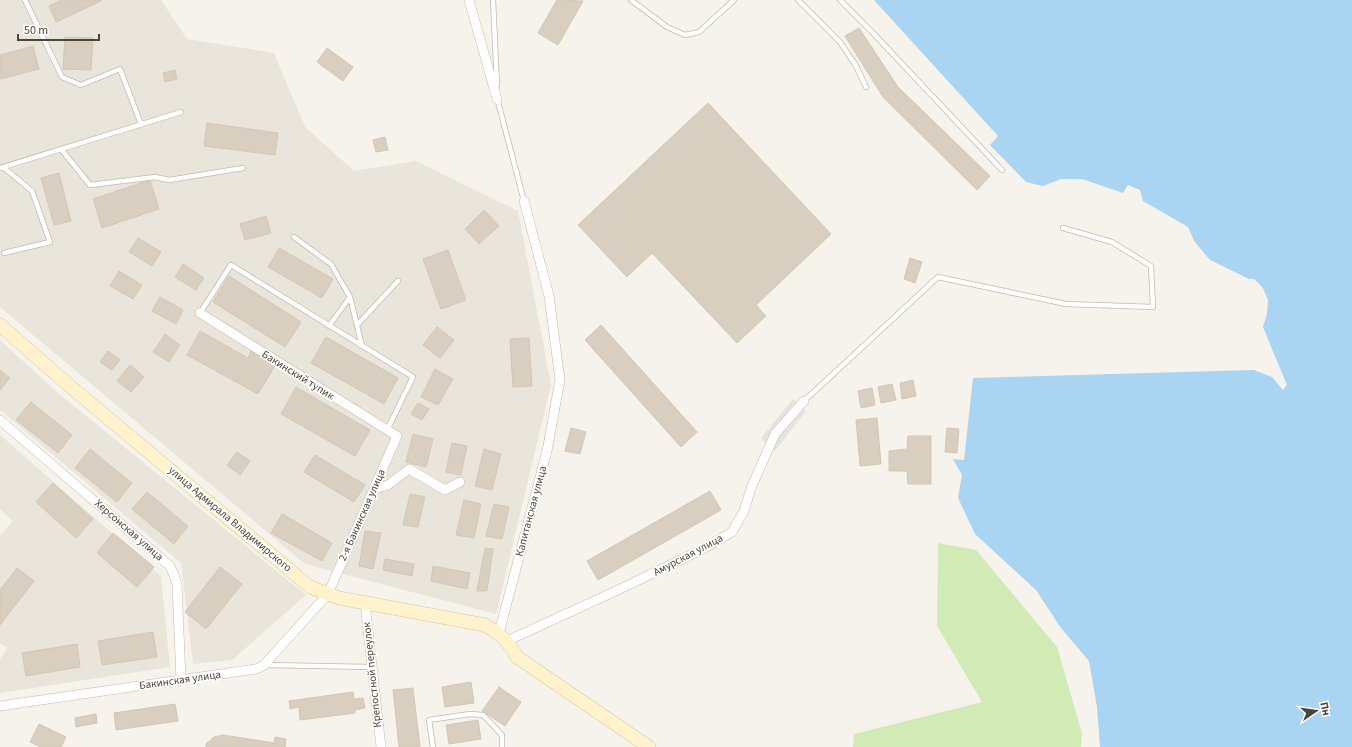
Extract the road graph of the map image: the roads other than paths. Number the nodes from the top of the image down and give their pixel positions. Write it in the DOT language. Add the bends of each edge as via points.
graph roads {
  1 [pos="25,0"];
  2 [pos="469,0"];
  3 [pos="493,0"];
  4 [pos="632,0"];
  5 [pos="734,0"];
  6 [pos="798,0"];
  7 [pos="840,0"];
  8 [pos="866,86"];
  9 [pos="497,99"];
  10 [pos="181,112"];
  11 [pos="141,124"];
  12 [pos="61,149"];
  13 [pos="1,168"];
  14 [pos="243,168"];
  15 [pos="1002,170"];
  16 [pos="524,201"];
  17 [pos="1063,228"];
  18 [pos="294,237"];
  19 [pos="4,253"];
  20 [pos="398,281"];
  21 [pos="350,297"];
  22 [pos="200,313"];
  23 [pos="0,326"];
  24 [pos="329,326"];
  25 [pos="357,326"];
  26 [pos="362,346"];
  27 [pos="804,401"];
  28 [pos="0,420"];
  29 [pos="387,430"];
  30 [pos="397,436"];
  31 [pos="460,482"];
  32 [pos="374,489"];
  33 [pos="328,594"];
  34 [pos="364,603"];
  35 [pos="503,637"];
  36 [pos="264,665"];
  37 [pos="371,667"];
  38 [pos="181,680"];
  39 [pos="0,706"];
  40 [pos="380,747"];
  41 [pos="433,747"];
  42 [pos="502,747"];
  43 [pos="649,747"];
  1 -- 11 [label="lane" via="62,77 81,85 120,69"];
  2 -- 9 [label="street"];
  3 -- 9 [label="lane"];
  4 -- 5 [label="lane" via="667,27 685,35 699,32"];
  6 -- 8 [label="lane" via="840,42"];
  7 -- 15 [label="lane"];
  9 -- 16 [label="lane"];
  10 -- 11 [label="lane"];
  11 -- 12 [label="lane"];
  12 -- 13 [label="lane"];
  12 -- 14 [label="lane" via="90,185 155,177 169,180"];
  13 -- 19 [label="lane" via="32,191 50,242"];
  16 -- 35 [label="street, Капитанская улица" via="549,296 560,380 547,450"];
  17 -- 27 [label="lane" via="1112,242 1152,266 1153,307 1066,304 938,278"];
  18 -- 21 [label="lane" via="331,264"];
  20 -- 25 [label="lane"];
  21 -- 24 [label="lane"];
  21 -- 25 [label="lane"];
  22 -- 24 [label="lane" via="231,265"];
  22 -- 29 [label="street, Бакинский тупик"];
  23 -- 33 [label="main road, улица Адмирала Владимирского" via="310,587"];
  24 -- 26 [label="lane"];
  25 -- 26 [label="lane"];
  26 -- 29 [label="lane" via="412,377"];
  27 -- 35 [label="street, Амурская улица" via="775,434 751,488 744,511 732,532 707,547 618,590"];
  28 -- 38 [label="street, Херсонская улица" via="170,566 177,584"];
  29 -- 30 [label="street, Бакинский тупик"];
  30 -- 32 [label="street, 2-я Бакинская улица"];
  31 -- 32 [label="street" via="445,490 408,469 388,485"];
  32 -- 33 [label="street, 2-я Бакинская улица"];
  33 -- 34 [label="main road, улица Адмирала Владимирского"];
  33 -- 36 [label="street, Бакинская улица"];
  34 -- 35 [label="main road, улица Адмирала Владимирского" via="485,624"];
  34 -- 37 [label="street, Крепостной переулок"];
  35 -- 43 [label="main road" via="517,657"];
  36 -- 37 [label="lane"];
  36 -- 38 [label="street, Бакинская улица" via="248,671"];
  37 -- 40 [label="street, Крепостной переулок"];
  38 -- 39 [label="street, Бакинская улица"];
  41 -- 42 [label="lane" via="429,720 470,714 483,715 502,734"];
}
